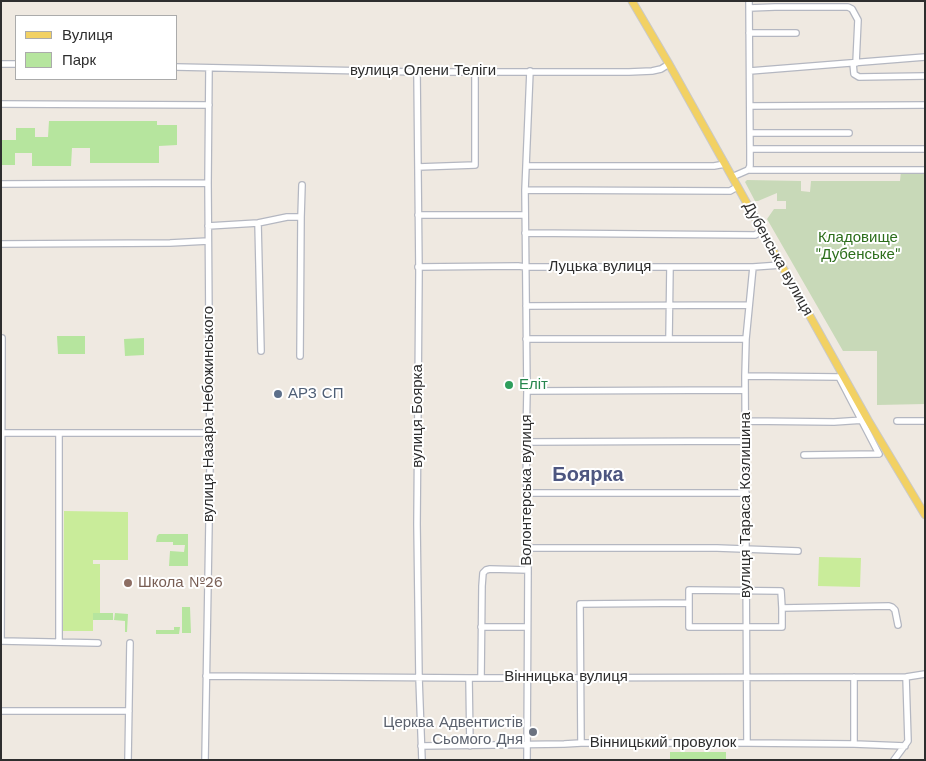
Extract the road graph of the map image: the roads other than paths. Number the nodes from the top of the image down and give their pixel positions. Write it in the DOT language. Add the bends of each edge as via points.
graph roads {
  1 [pos="632,1"];
  2 [pos="749,5"];
  3 [pos="796,33"];
  4 [pos="749,34"];
  5 [pos="925,57"];
  6 [pos="854,63"];
  7 [pos="1,64"];
  8 [pos="15,64"];
  9 [pos="669,64"];
  10 [pos="178,68"];
  11 [pos="209,68"];
  12 [pos="530,71"];
  13 [pos="750,71"];
  14 [pos="417,72"];
  15 [pos="475,72"];
  16 [pos="925,76"];
  17 [pos="1,104"];
  18 [pos="925,104"];
  19 [pos="209,106"];
  20 [pos="750,106"];
  21 [pos="848,133"];
  22 [pos="750,134"];
  23 [pos="750,149"];
  24 [pos="925,149"];
  25 [pos="724,164"];
  26 [pos="527,166"];
  27 [pos="418,167"];
  28 [pos="748,170"];
  29 [pos="925,170"];
  30 [pos="732,177"];
  31 [pos="1,184"];
  32 [pos="208,184"];
  33 [pos="302,185"];
  34 [pos="737,187"];
  35 [pos="525,190"];
  36 [pos="418,215"];
  37 [pos="525,215"];
  38 [pos="301,217"];
  39 [pos="258,223"];
  40 [pos="208,226"];
  41 [pos="762,231"];
  42 [pos="525,233"];
  43 [pos="208,241"];
  44 [pos="1,244"];
  45 [pos="781,265"];
  46 [pos="418,267"];
  47 [pos="526,267"];
  48 [pos="670,267"];
  49 [pos="753,267"];
  50 [pos="749,305"];
  51 [pos="526,306"];
  52 [pos="670,306"];
  53 [pos="2,338"];
  54 [pos="526,339"];
  55 [pos="669,339"];
  56 [pos="746,339"];
  57 [pos="261,351"];
  58 [pos="300,356"];
  59 [pos="745,376"];
  60 [pos="745,390"];
  61 [pos="527,391"];
  62 [pos="865,420"];
  63 [pos="745,421"];
  64 [pos="897,421"];
  65 [pos="925,421"];
  66 [pos="1,433"];
  67 [pos="60,433"];
  68 [pos="210,433"];
  69 [pos="745,441"];
  70 [pos="526,442"];
  71 [pos="804,455"];
  72 [pos="527,493"];
  73 [pos="746,493"];
  74 [pos="925,515"];
  75 [pos="527,548"];
  76 [pos="746,550"];
  77 [pos="798,551"];
  78 [pos="528,570"];
  79 [pos="746,590"];
  80 [pos="689,603"];
  81 [pos="782,608"];
  82 [pos="898,625"];
  83 [pos="481,627"];
  84 [pos="527,627"];
  85 [pos="746,627"];
  86 [pos="1,641"];
  87 [pos="59,641"];
  88 [pos="98,643"];
  89 [pos="130,643"];
  90 [pos="925,674"];
  91 [pos="206,676"];
  92 [pos="527,677"];
  93 [pos="580,677"];
  94 [pos="746,677"];
  95 [pos="854,677"];
  96 [pos="906,677"];
  97 [pos="419,678"];
  98 [pos="469,678"];
  99 [pos="481,678"];
  100 [pos="1,711"];
  101 [pos="129,711"];
  102 [pos="581,743"];
  103 [pos="747,743"];
  104 [pos="854,744"];
  105 [pos="528,745"];
  106 [pos="421,746"];
  107 [pos="470,746"];
  108 [pos="905,746"];
  109 [pos="128,760"];
  110 [pos="205,760"];
  111 [pos="422,760"];
  112 [pos="527,760"];
  113 [pos="894,760"];
  1 -- 9 [label="main road, Дубенська вулиця"];
  2 -- 4 [label="street"];
  2 -- 6 [label="street" via="852,9 858,20"];
  3 -- 4 [label="street"];
  4 -- 13 [label="street"];
  5 -- 6 [label="street"];
  6 -- 13 [label="street"];
  6 -- 16 [label="street" via="854,74 859,77"];
  7 -- 8 [label="street"];
  9 -- 12 [label="street, вулиця Олени Теліги" via="652,71"];
  9 -- 25 [label="main road, Дубенська вулиця"];
  10 -- 11 [label="street, вулиця Олени Теліги"];
  11 -- 14 [label="street, вулиця Олени Теліги"];
  11 -- 19 [label="street, вулиця Назара Небожинського"];
  12 -- 15 [label="street, вулиця Олени Теліги"];
  12 -- 26 [label="street, Волонтерська вулиця"];
  13 -- 20 [label="street"];
  14 -- 15 [label="street, вулиця Олени Теліги"];
  14 -- 27 [label="street, вулиця Боярка"];
  15 -- 27 [label="street" via="475,165"];
  17 -- 19 [label="street"];
  18 -- 20 [label="street"];
  19 -- 32 [label="street, вулиця Назара Небожинського"];
  20 -- 22 [label="street"];
  21 -- 22 [label="street"];
  22 -- 23 [label="street"];
  23 -- 24 [label="street"];
  23 -- 28 [label="street"];
  25 -- 26 [label="street"];
  25 -- 30 [label="main road, Дубенська вулиця"];
  26 -- 35 [label="street, Волонтерська вулиця"];
  27 -- 36 [label="street, вулиця Боярка"];
  28 -- 29 [label="street"];
  28 -- 30 [label="street"];
  30 -- 34 [label="main road, Дубенська вулиця"];
  31 -- 32 [label="street"];
  32 -- 40 [label="street, вулиця Назара Небожинського"];
  33 -- 38 [label="street"];
  34 -- 35 [label="street" via="730,191"];
  34 -- 41 [label="main road, Дубенська вулиця"];
  35 -- 37 [label="street, Волонтерська вулиця"];
  36 -- 37 [label="street"];
  36 -- 46 [label="street, вулиця Боярка"];
  37 -- 42 [label="street, Волонтерська вулиця"];
  38 -- 39 [label="street"];
  38 -- 58 [label="street"];
  39 -- 40 [label="street"];
  39 -- 57 [label="street"];
  40 -- 43 [label="street, вулиця Назара Небожинського"];
  41 -- 42 [label="street" via="754,235"];
  41 -- 45 [label="main road, Дубенська вулиця"];
  42 -- 47 [label="street, Волонтерська вулиця"];
  43 -- 44 [label="street"];
  43 -- 68 [label="street, вулиця Назара Небожинського"];
  45 -- 49 [label="street, Луцька вулиця"];
  45 -- 62 [label="main road, Дубенська вулиця"];
  46 -- 47 [label="street, Луцька вулиця"];
  46 -- 97 [label="street, вулиця Боярка"];
  47 -- 48 [label="street, Луцька вулиця"];
  47 -- 51 [label="street, Волонтерська вулиця"];
  48 -- 49 [label="street, Луцька вулиця"];
  48 -- 52 [label="street"];
  49 -- 50 [label="street, вулиця Тараса Козлишина"];
  50 -- 52 [label="street"];
  50 -- 56 [label="street, вулиця Тараса Козлишина"];
  51 -- 52 [label="street"];
  51 -- 54 [label="street, Волонтерська вулиця"];
  52 -- 55 [label="street"];
  53 -- 66 [label="street"];
  54 -- 55 [label="street"];
  54 -- 61 [label="street, Волонтерська вулиця"];
  55 -- 56 [label="street"];
  56 -- 59 [label="street, вулиця Тараса Козлишина"];
  59 -- 60 [label="street, вулиця Тараса Козлишина"];
  59 -- 62 [label="street" via="838,377"];
  60 -- 61 [label="street"];
  60 -- 63 [label="street, вулиця Тараса Козлишина"];
  61 -- 70 [label="street, Волонтерська вулиця"];
  62 -- 63 [label="street"];
  62 -- 71 [label="street" via="880,454"];
  62 -- 74 [label="main road, Дубенська вулиця"];
  63 -- 69 [label="street, вулиця Тараса Козлишина"];
  64 -- 65 [label="street"];
  66 -- 67 [label="street"];
  66 -- 86 [label="street"];
  67 -- 68 [label="street"];
  67 -- 87 [label="street"];
  68 -- 91 [label="street, вулиця Назара Небожинського"];
  69 -- 70 [label="street"];
  69 -- 73 [label="street, вулиця Тараса Козлишина"];
  70 -- 72 [label="street, Волонтерська вулиця"];
  72 -- 73 [label="street"];
  72 -- 75 [label="street, Волонтерська вулиця"];
  73 -- 76 [label="street, вулиця Тараса Козлишина"];
  75 -- 76 [label="street"];
  75 -- 78 [label="street, Волонтерська вулиця"];
  76 -- 77 [label="street"];
  76 -- 79 [label="street, вулиця Тараса Козлишина"];
  78 -- 83 [label="street" via="486,570 482,586"];
  78 -- 84 [label="street, Волонтерська вулиця"];
  79 -- 80 [label="street" via="688,590"];
  79 -- 81 [label="street" via="781,590"];
  79 -- 85 [label="street, вулиця Тараса Козлишина"];
  80 -- 85 [label="street" via="689,626"];
  80 -- 93 [label="street" via="580,604"];
  81 -- 82 [label="street" via="889,606 895,610"];
  81 -- 85 [label="street" via="782,626"];
  83 -- 84 [label="street"];
  83 -- 99 [label="street"];
  84 -- 92 [label="street, Волонтерська вулиця"];
  85 -- 94 [label="street, вулиця Тараса Козлишина"];
  86 -- 87 [label="street"];
  87 -- 88 [label="street"];
  89 -- 101 [label="street"];
  90 -- 96 [label="street, Вінницька вулиця"];
  91 -- 97 [label="street, Вінницька вулиця"];
  91 -- 110 [label="street, вулиця Назара Небожинського"];
  92 -- 93 [label="street, Вінницька вулиця"];
  92 -- 99 [label="street, Вінницька вулиця"];
  92 -- 105 [label="street, Волонтерська вулиця"];
  93 -- 94 [label="street, Вінницька вулиця"];
  93 -- 102 [label="street"];
  94 -- 95 [label="street, Вінницька вулиця"];
  94 -- 103 [label="street, вулиця Тараса Козлишина"];
  95 -- 96 [label="street, Вінницька вулиця"];
  95 -- 104 [label="street"];
  96 -- 108 [label="street" via="908,741"];
  97 -- 98 [label="street, Вінницька вулиця"];
  97 -- 106 [label="street, вулиця Боярка"];
  98 -- 99 [label="street, Вінницька вулиця"];
  98 -- 107 [label="street"];
  100 -- 101 [label="street"];
  101 -- 109 [label="street"];
  102 -- 103 [label="street, Вінницький провулок"];
  102 -- 105 [label="street, Вінницький провулок"];
  103 -- 104 [label="street, Вінницький провулок"];
  104 -- 108 [label="street, Вінницький провулок"];
  105 -- 107 [label="street, Вінницький провулок"];
  105 -- 112 [label="street, Волонтерська вулиця"];
  106 -- 107 [label="street, Вінницький провулок"];
  106 -- 111 [label="street, вулиця Боярка"];
  108 -- 113 [label="street"];
}
